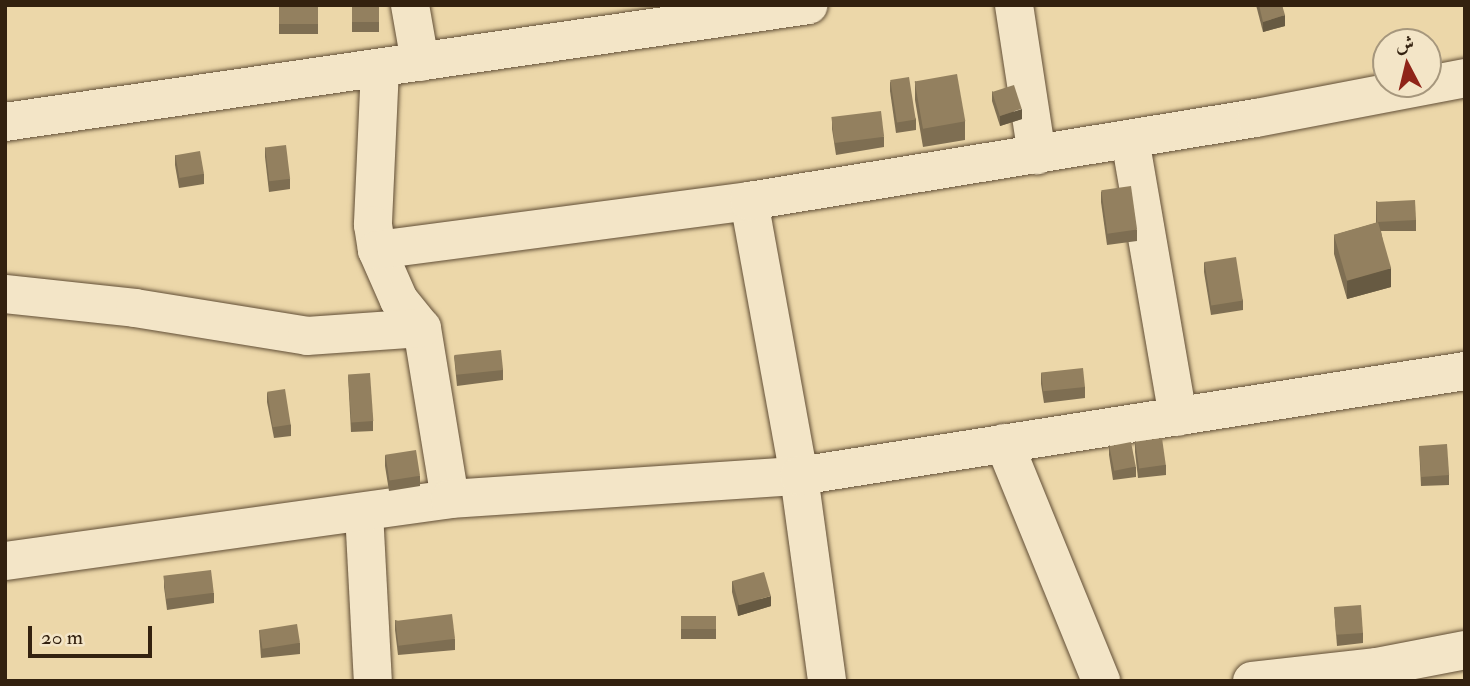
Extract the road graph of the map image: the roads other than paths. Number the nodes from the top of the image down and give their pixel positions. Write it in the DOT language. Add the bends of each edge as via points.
graph roads {
  1 [pos="410,5"];
  2 [pos="809,5"];
  3 [pos="1014,5"];
  4 [pos="420,62"];
  5 [pos="380,68"];
  6 [pos="1465,78"];
  7 [pos="5,122"];
  8 [pos="1130,139"];
  9 [pos="1037,155"];
  10 [pos="748,201"];
  11 [pos="377,250"];
  12 [pos="5,294"];
  13 [pos="422,328"];
  14 [pos="1465,371"];
  15 [pos="1178,416"];
  16 [pos="1004,443"];
  17 [pos="799,476"];
  18 [pos="450,499"];
  19 [pos="364,512"];
  20 [pos="5,561"];
  21 [pos="1465,650"];
  22 [pos="1377,674"];
  23 [pos="373,681"];
  24 [pos="827,681"];
  25 [pos="1101,681"];
  26 [pos="1252,681"];
  1 -- 4 [label="street"];
  2 -- 4 [label="street"];
  3 -- 9 [label="street"];
  4 -- 5 [label="street"];
  5 -- 7 [label="street"];
  5 -- 11 [label="street" via="373,225"];
  6 -- 8 [label="street"];
  8 -- 9 [label="street"];
  8 -- 15 [label="street"];
  9 -- 10 [label="street"];
  10 -- 11 [label="street"];
  10 -- 17 [label="street"];
  11 -- 13 [label="street" via="393,291"];
  12 -- 13 [label="street" via="135,308 307,336"];
  13 -- 18 [label="street"];
  14 -- 15 [label="street"];
  15 -- 16 [label="street"];
  16 -- 17 [label="street"];
  16 -- 25 [label="street"];
  17 -- 18 [label="street"];
  17 -- 24 [label="street"];
  18 -- 19 [label="street"];
  19 -- 20 [label="street"];
  19 -- 23 [label="street"];
  21 -- 22 [label="street"];
  22 -- 26 [label="street"];
}
